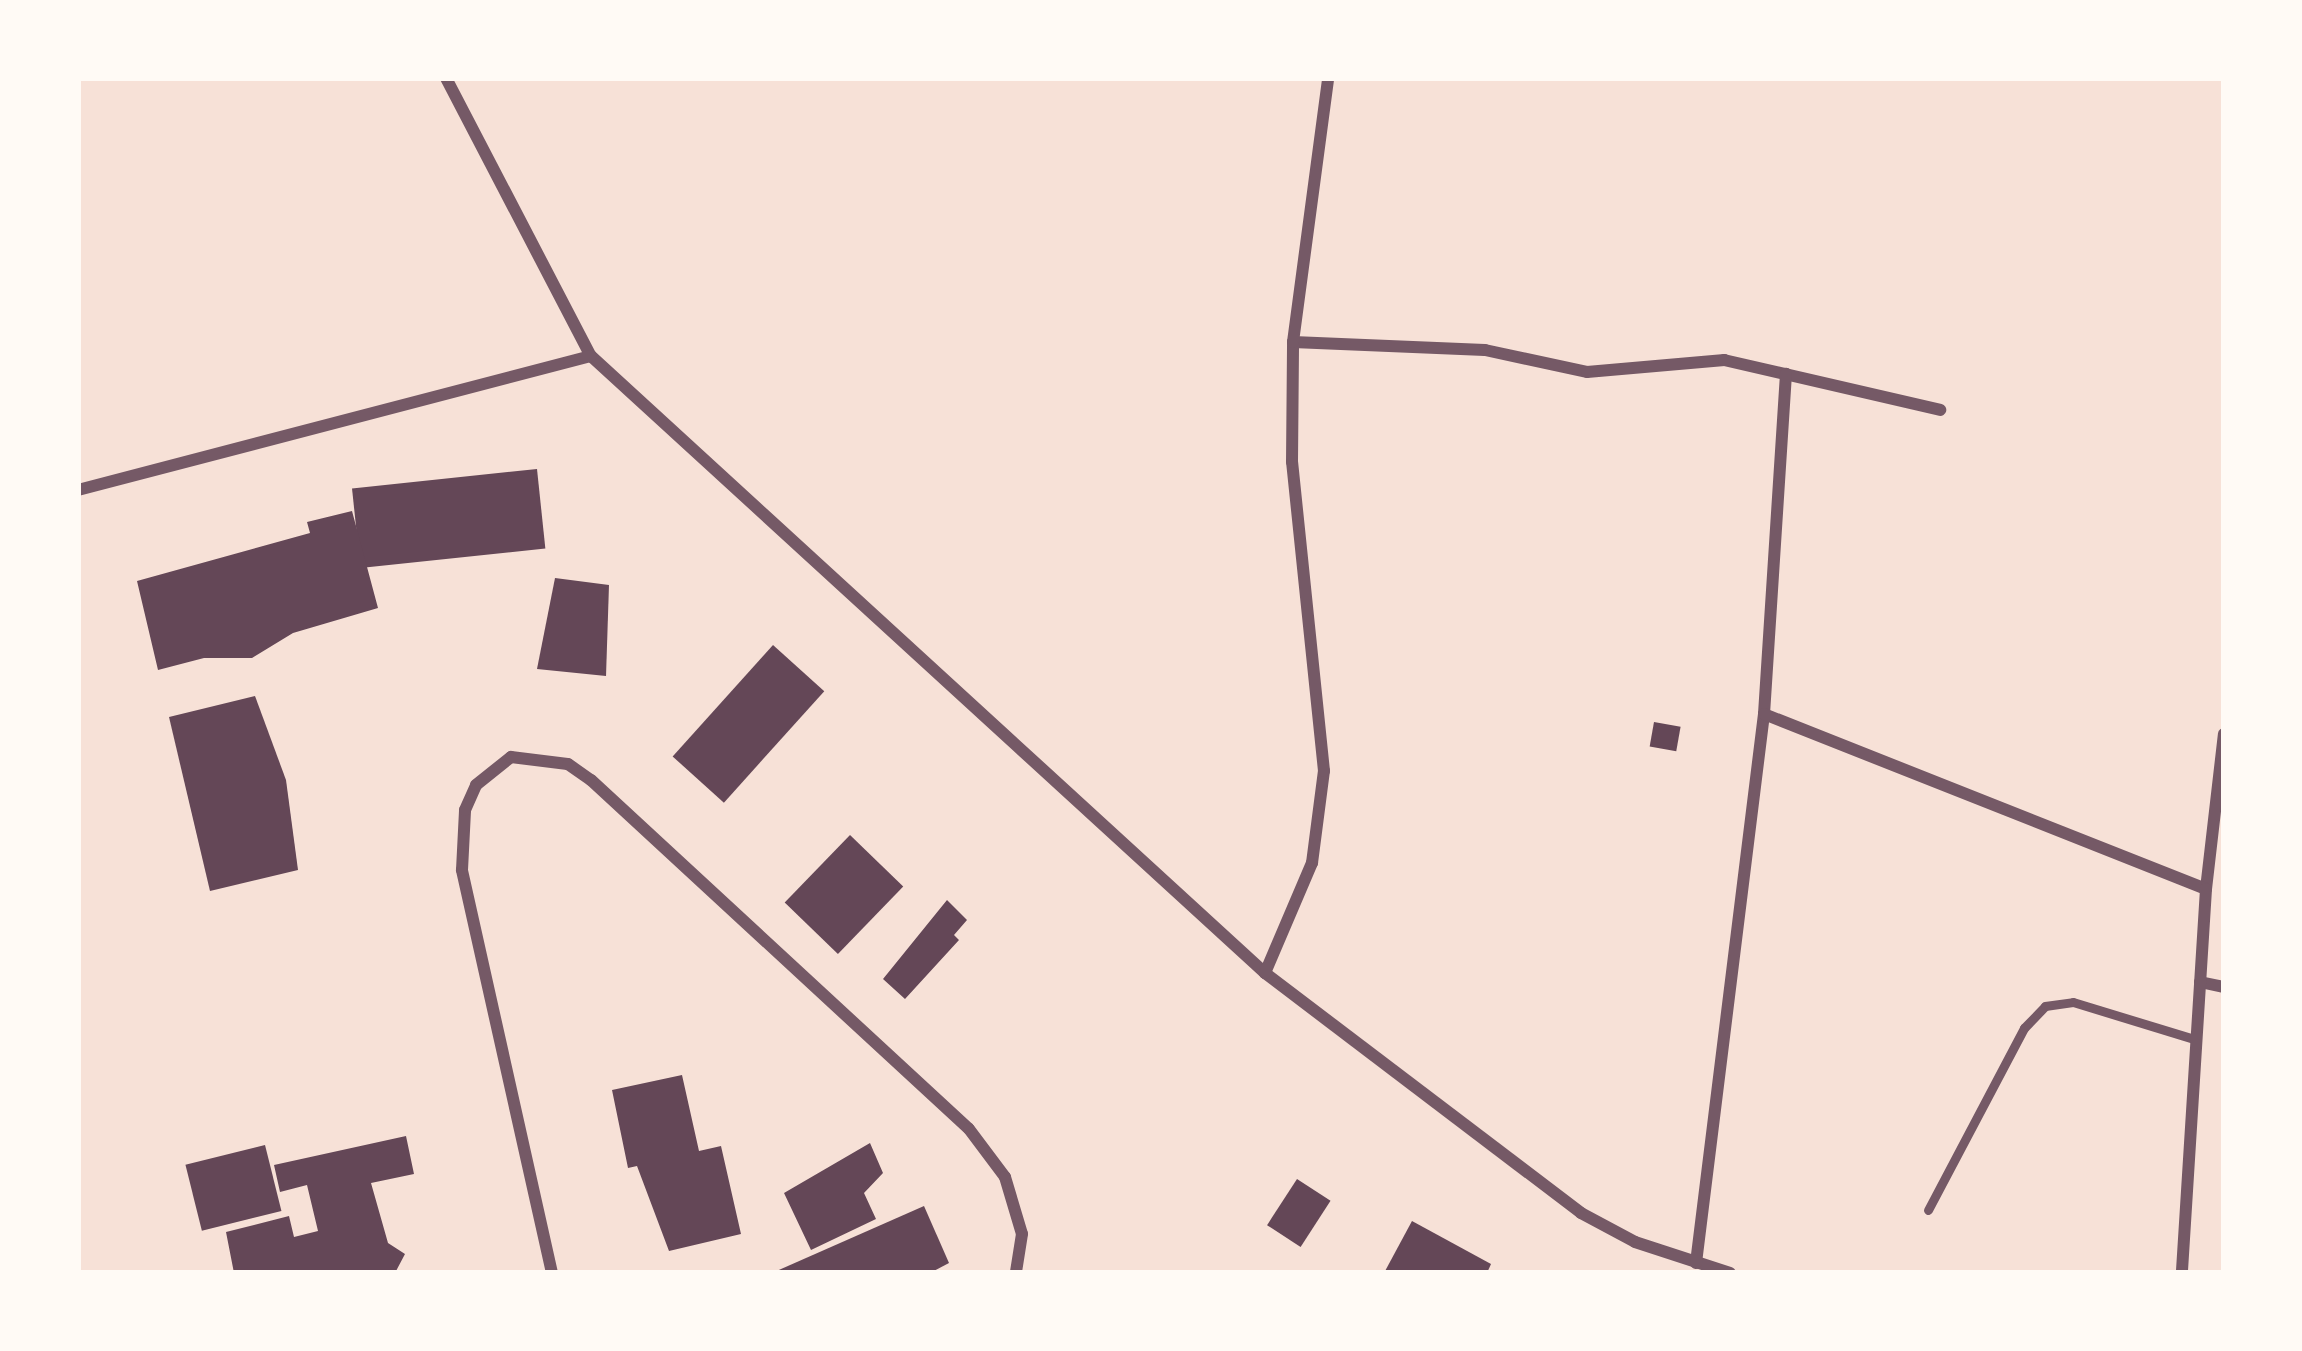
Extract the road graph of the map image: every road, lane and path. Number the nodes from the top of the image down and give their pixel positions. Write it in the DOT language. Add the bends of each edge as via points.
graph roads {
  1 [pos="446,78"];
  2 [pos="1328,78"];
  3 [pos="1293,342"];
  4 [pos="591,356"];
  5 [pos="1786,374"];
  6 [pos="1940,410"];
  7 [pos="78,490"];
  8 [pos="1764,714"];
  9 [pos="2224,734"];
  10 [pos="2206,889"];
  11 [pos="1264,973"];
  12 [pos="2200,982"];
  13 [pos="2224,987"];
  14 [pos="2194,1039"];
  15 [pos="1928,1210"];
  16 [pos="1696,1263"];
  17 [pos="553,1273"];
  18 [pos="1016,1273"];
  19 [pos="1730,1273"];
  20 [pos="2182,1273"];
  1 -- 4 [label="street"];
  2 -- 3 [label="street"];
  3 -- 5 [label="street" via="1485,350 1587,372 1689,360"];
  3 -- 11 [label="street" via="1292,462 1324,771 1312,862"];
  4 -- 7 [label="street"];
  4 -- 11 [label="street"];
  5 -- 6 [label="street"];
  5 -- 8 [label="street"];
  8 -- 10 [label="street"];
  8 -- 16 [label="street"];
  9 -- 10 [label="street"];
  10 -- 12 [label="street"];
  11 -- 16 [label="street" via="1581,1213"];
  12 -- 13 [label="street"];
  12 -- 14 [label="street"];
  14 -- 15 [label="lane" via="2073,1002 2045,1006 2024,1028"];
  14 -- 20 [label="street"];
  16 -- 19 [label="street"];
  17 -- 18 [label="street" via="462,870 465,810 476,785 512,757 568,764 591,780 969,1129 1005,1177 1022,1234"];
}
